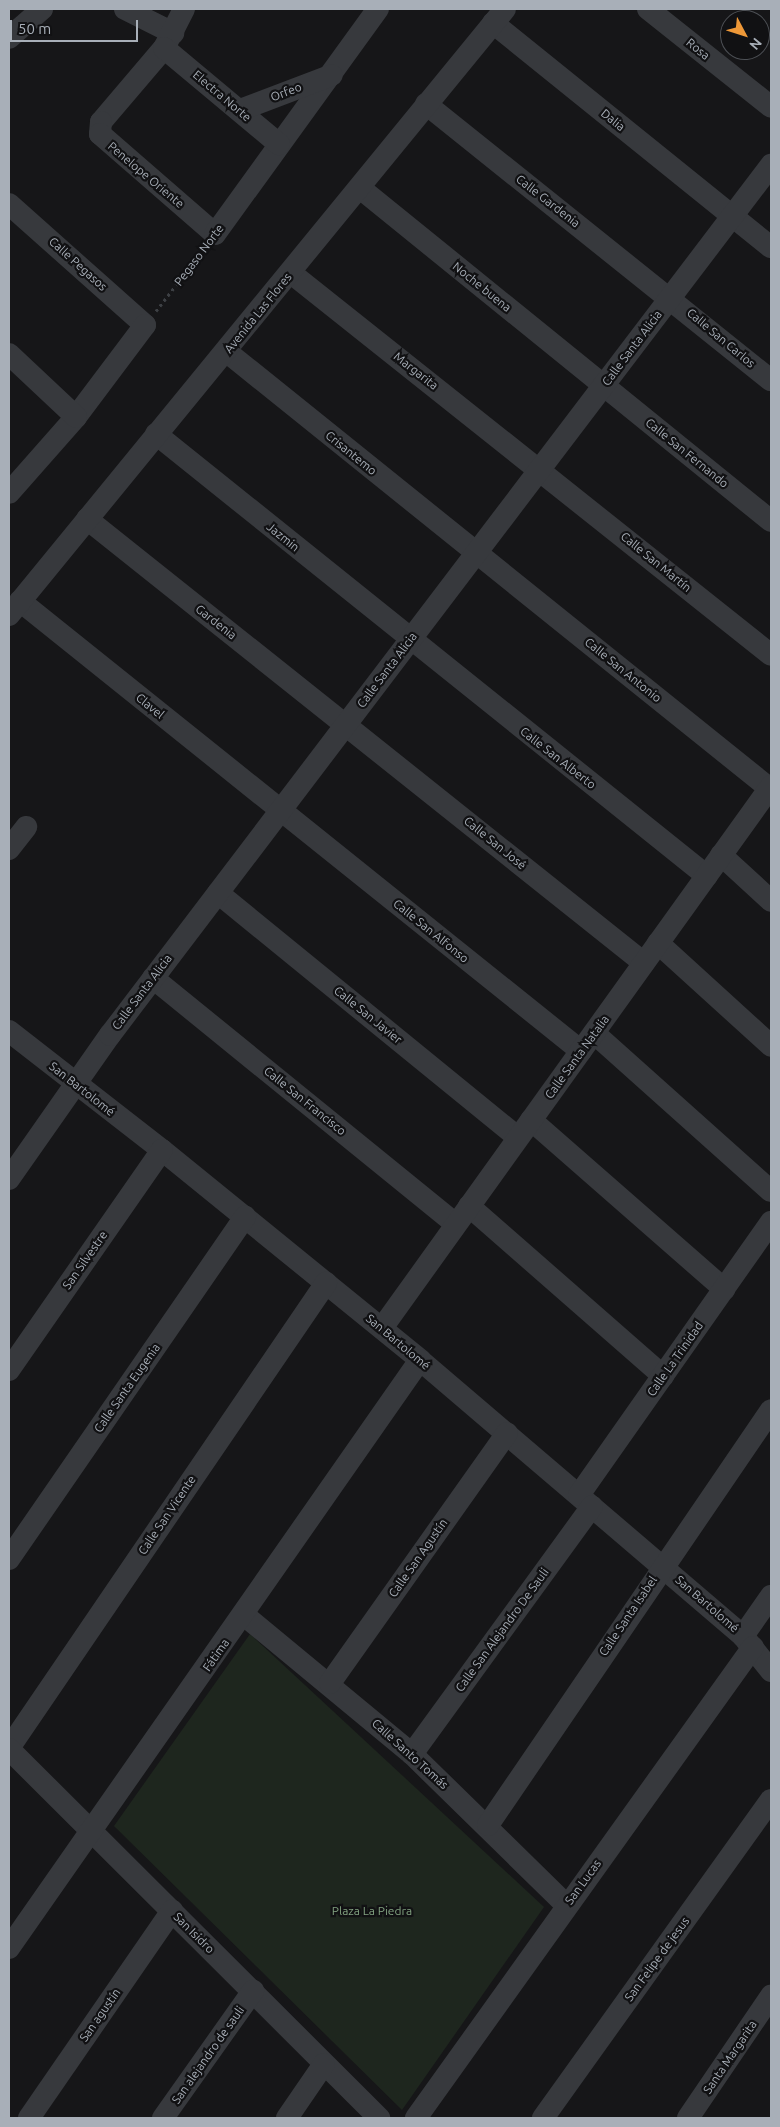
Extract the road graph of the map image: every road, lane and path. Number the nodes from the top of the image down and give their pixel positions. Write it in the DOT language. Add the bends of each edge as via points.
graph roads {
  1 [pos="42,9"];
  2 [pos="125,9"];
  3 [pos="378,9"];
  4 [pos="648,9"];
  5 [pos="181,10"];
  6 [pos="499,16"];
  7 [pos="9,38"];
  8 [pos="168,40"];
  9 [pos="333,74"];
  10 [pos="426,104"];
  11 [pos="771,107"];
  12 [pos="240,110"];
  13 [pos="279,144"];
  14 [pos="771,165"];
  15 [pos="360,188"];
  16 [pos="9,204"];
  17 [pos="732,216"];
  18 [pos="216,234"];
  19 [pos="771,247"];
  20 [pos="291,273"];
  21 [pos="671,297"];
  22 [pos="145,325"];
  23 [pos="227,352"];
  24 [pos="9,354"];
  25 [pos="771,380"];
  26 [pos="604,386"];
  27 [pos="76,417"];
  28 [pos="156,434"];
  29 [pos="540,470"];
  30 [pos="9,493"];
  31 [pos="87,520"];
  32 [pos="771,521"];
  33 [pos="476,554"];
  34 [pos="15,608"];
  35 [pos="410,640"];
  36 [pos="771,655"];
  37 [pos="346,724"];
  38 [pos="770,787"];
  39 [pos="280,810"];
  40 [pos="26,827"];
  41 [pos="9,849"];
  42 [pos="721,855"];
  43 [pos="706,876"];
  44 [pos="218,893"];
  45 [pos="771,901"];
  46 [pos="658,943"];
  47 [pos="644,963"];
  48 [pos="153,978"];
  49 [pos="9,1031"];
  50 [pos="594,1033"];
  51 [pos="771,1046"];
  52 [pos="581,1051"];
  53 [pos="74,1084"];
  54 [pos="531,1120"];
  55 [pos="518,1138"];
  56 [pos="162,1150"];
  57 [pos="9,1179"];
  58 [pos="771,1191"];
  59 [pos="469,1206"];
  60 [pos="245,1217"];
  61 [pos="771,1222"];
  62 [pos="456,1224"];
  63 [pos="326,1283"];
  64 [pos="724,1289"];
  65 [pos="382,1328"];
  66 [pos="420,1360"];
  67 [pos="9,1370"];
  68 [pos="663,1376"];
  69 [pos="771,1410"];
  70 [pos="506,1434"];
  71 [pos="585,1501"];
  72 [pos="9,1559"];
  73 [pos="662,1566"];
  74 [pos="771,1596"];
  75 [pos="244,1615"];
  76 [pos="748,1642"];
  77 [pos="771,1671"];
  78 [pos="330,1683"];
  79 [pos="9,1748"];
  80 [pos="412,1754"];
  81 [pos="771,1800"];
  82 [pos="488,1825"];
  83 [pos="92,1829"];
  84 [pos="566,1905"];
  85 [pos="172,1911"];
  86 [pos="9,1948"];
  87 [pos="253,1991"];
  88 [pos="771,1996"];
  89 [pos="324,2064"];
  90 [pos="29,2118"];
  91 [pos="163,2118"];
  92 [pos="287,2118"];
  93 [pos="379,2118"];
  94 [pos="416,2118"];
  95 [pos="543,2118"];
  96 [pos="688,2118"];
  1 -- 7 [label="street"];
  2 -- 8 [label="street, Electra Norte"];
  3 -- 9 [label="street, Pegaso Norte"];
  4 -- 11 [label="street, Rosa"];
  5 -- 8 [label="street, Penelope Oriente"];
  6 -- 10 [label="street, Avenida Las Flores"];
  6 -- 17 [label="street, Dalia"];
  8 -- 12 [label="street, Electra Norte"];
  8 -- 18 [label="street, Penelope Oriente" via="101,122 100,134"];
  9 -- 12 [label="street, Orfeo"];
  9 -- 13 [label="street, Pegaso Norte"];
  10 -- 15 [label="street, Avenida Las Flores"];
  10 -- 21 [label="street, Calle Gardenia"];
  12 -- 13 [label="street, Electra Norte"];
  13 -- 18 [label="street, Pegaso Norte"];
  14 -- 17 [label="street, Calle Santa Alicia"];
  15 -- 20 [label="street, Avenida Las Flores"];
  15 -- 26 [label="street, Noche buena"];
  16 -- 22 [label="street, Calle Pegasos"];
  17 -- 19 [label="street, Dalia"];
  17 -- 21 [label="street, Calle Santa Alicia"];
  18 -- 22 [label="path, Pegaso Norte"];
  20 -- 23 [label="street, Avenida Las Flores"];
  20 -- 29 [label="street, Margarita"];
  21 -- 25 [label="street, Calle San Carlos"];
  21 -- 26 [label="street, Calle Santa Alicia"];
  22 -- 27 [label="street"];
  23 -- 28 [label="street, Avenida Las Flores"];
  23 -- 33 [label="street, Crisantemo"];
  24 -- 27 [label="street"];
  26 -- 29 [label="street, Calle Santa Alicia"];
  26 -- 32 [label="street, Calle San Fernando"];
  27 -- 30 [label="street"];
  28 -- 31 [label="street, Avenida Las Flores"];
  28 -- 35 [label="street, Jazmin"];
  29 -- 33 [label="street, Calle Santa Alicia"];
  29 -- 36 [label="street, Calle San Martín"];
  31 -- 34 [label="street, Avenida Las Flores"];
  31 -- 37 [label="street, Gardenia"];
  33 -- 35 [label="street, Calle Santa Alicia"];
  33 -- 38 [label="street, Calle San Antonio"];
  34 -- 39 [label="street, Clavel"];
  35 -- 37 [label="street, Calle Santa Alicia"];
  35 -- 43 [label="street, Calle San Alberto"];
  37 -- 39 [label="street, Calle Santa Alicia"];
  37 -- 47 [label="street, Calle San José"];
  38 -- 42 [label="street, Calle Santa Natalia"];
  39 -- 44 [label="street, Calle Santa Alicia"];
  39 -- 52 [label="street, Calle San Alfonso"];
  40 -- 41 [label="street"];
  42 -- 43 [label="street, Calle Santa Natalia"];
  42 -- 45 [label="street"];
  43 -- 46 [label="street, Calle Santa Natalia"];
  44 -- 48 [label="street, Calle Santa Alicia"];
  44 -- 55 [label="street, Calle San Javier"];
  46 -- 47 [label="street, Calle Santa Natalia"];
  46 -- 51 [label="street"];
  47 -- 50 [label="street, Calle Santa Natalia"];
  48 -- 53 [label="street, Calle Santa Alicia"];
  48 -- 62 [label="street, Calle San Francisco"];
  49 -- 53 [label="street, San Bartolomé"];
  50 -- 52 [label="street, Calle Santa Natalia"];
  50 -- 58 [label="street"];
  52 -- 54 [label="street, Calle Santa Natalia"];
  53 -- 56 [label="street, San Bartolomé"];
  53 -- 57 [label="street, Calle Santa Alicia"];
  54 -- 55 [label="street, Calle Santa Natalia"];
  54 -- 64 [label="street"];
  55 -- 59 [label="street, Calle Santa Natalia"];
  56 -- 60 [label="street, San Bartolomé"];
  56 -- 67 [label="street, San Silvestre"];
  59 -- 62 [label="street, Calle Santa Natalia"];
  59 -- 68 [label="street"];
  60 -- 63 [label="street, San Bartolomé"];
  60 -- 72 [label="street, Calle Santa Eugenia"];
  61 -- 64 [label="street, Calle La Trinidad"];
  62 -- 65 [label="street, Calle Santa Natalia"];
  63 -- 65 [label="street, San Bartolomé"];
  63 -- 79 [label="street, Calle San Vicente"];
  64 -- 68 [label="street, Calle La Trinidad"];
  65 -- 66 [label="street, San Bartolomé"];
  66 -- 70 [label="street, San Bartolomé"];
  66 -- 75 [label="street, Fátima"];
  68 -- 71 [label="street, Calle La Trinidad"];
  69 -- 73 [label="street, Calle Santa Isabel"];
  70 -- 71 [label="street, San Bartolomé"];
  70 -- 78 [label="street, Calle San Agustín"];
  71 -- 73 [label="street, San Bartolomé"];
  71 -- 80 [label="street, Calle San Alejandro De Sauli"];
  73 -- 76 [label="street, San Bartolomé"];
  73 -- 82 [label="street, Calle Santa Isabel"];
  74 -- 76 [label="street, San Lucas"];
  75 -- 78 [label="street, Calle Santo Tomás"];
  75 -- 83 [label="street, Fátima"];
  76 -- 77 [label="street, San Bartolomé"];
  76 -- 84 [label="street, San Lucas"];
  78 -- 80 [label="street, Calle Santo Tomás"];
  79 -- 83 [label="street, San Isidro"];
  80 -- 82 [label="street, Calle Santo Tomás"];
  81 -- 95 [label="street, San Felipe de jesus"];
  82 -- 84 [label="street, Calle Santo Tomás"];
  83 -- 85 [label="street, San Isidro"];
  83 -- 86 [label="street, Fátima"];
  84 -- 94 [label="street, San Lucas"];
  85 -- 87 [label="street, San Isidro"];
  85 -- 90 [label="street, San agustín"];
  87 -- 89 [label="street, San Isidro"];
  87 -- 91 [label="street, San alejandro de sauli"];
  88 -- 96 [label="street, Santa Margarita"];
  89 -- 92 [label="street"];
  89 -- 93 [label="street, San Isidro"];
}
